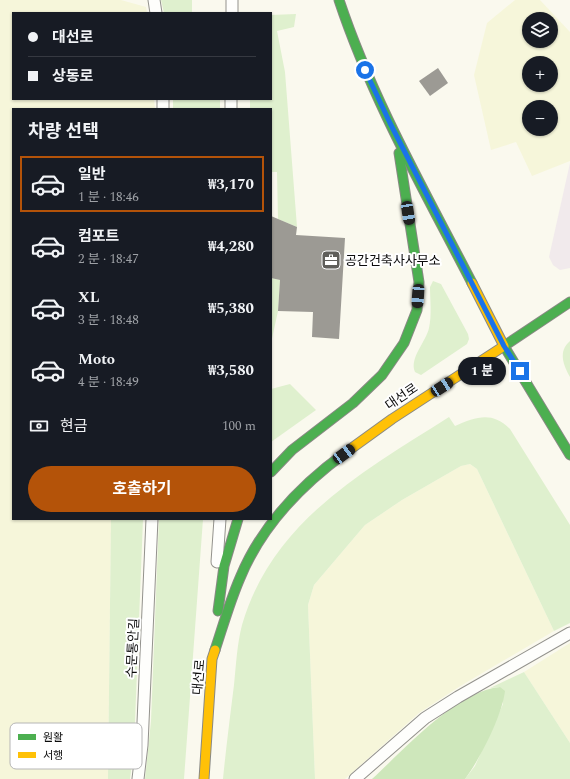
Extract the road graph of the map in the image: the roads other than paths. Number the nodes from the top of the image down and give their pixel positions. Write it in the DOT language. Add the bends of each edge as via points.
graph roads {
  1 [pos="154,0"];
  2 [pos="232,0"];
  3 [pos="339,0"];
  4 [pos="156,12"];
  5 [pos="232,12"];
  6 [pos="396,134"];
  7 [pos="570,302"];
  8 [pos="504,346"];
  9 [pos="570,455"];
  10 [pos="272,471"];
  11 [pos="152,520"];
  12 [pos="220,520"];
  13 [pos="238,520"];
  14 [pos="570,633"];
  15 [pos="212,659"];
  16 [pos="142,737"];
  17 [pos="139,769"];
  18 [pos="138,779"];
  19 [pos="204,779"];
  20 [pos="354,779"];
  1 -- 4 [label="lane"];
  2 -- 5 [label="lane"];
  3 -- 6 [label="street" via="353,42"];
  6 -- 8 [label="street"];
  6 -- 10 [label="street" via="419,282 417,310 404,343 382,375 353,403 292,450"];
  7 -- 8 [label="street, 대선로"];
  8 -- 9 [label="street"];
  8 -- 15 [label="street, 대선로" via="320,471 296,494 256,548 240,577"];
  11 -- 16 [label="lane, 수문통안길"];
  12 -- 15 [label="lane"];
  13 -- 15 [label="street" via="224,566"];
  14 -- 20 [label="lane" via="425,718"];
  15 -- 19 [label="street, 대선로"];
  17 -- 18 [label="lane, 수문통안길"];
}
